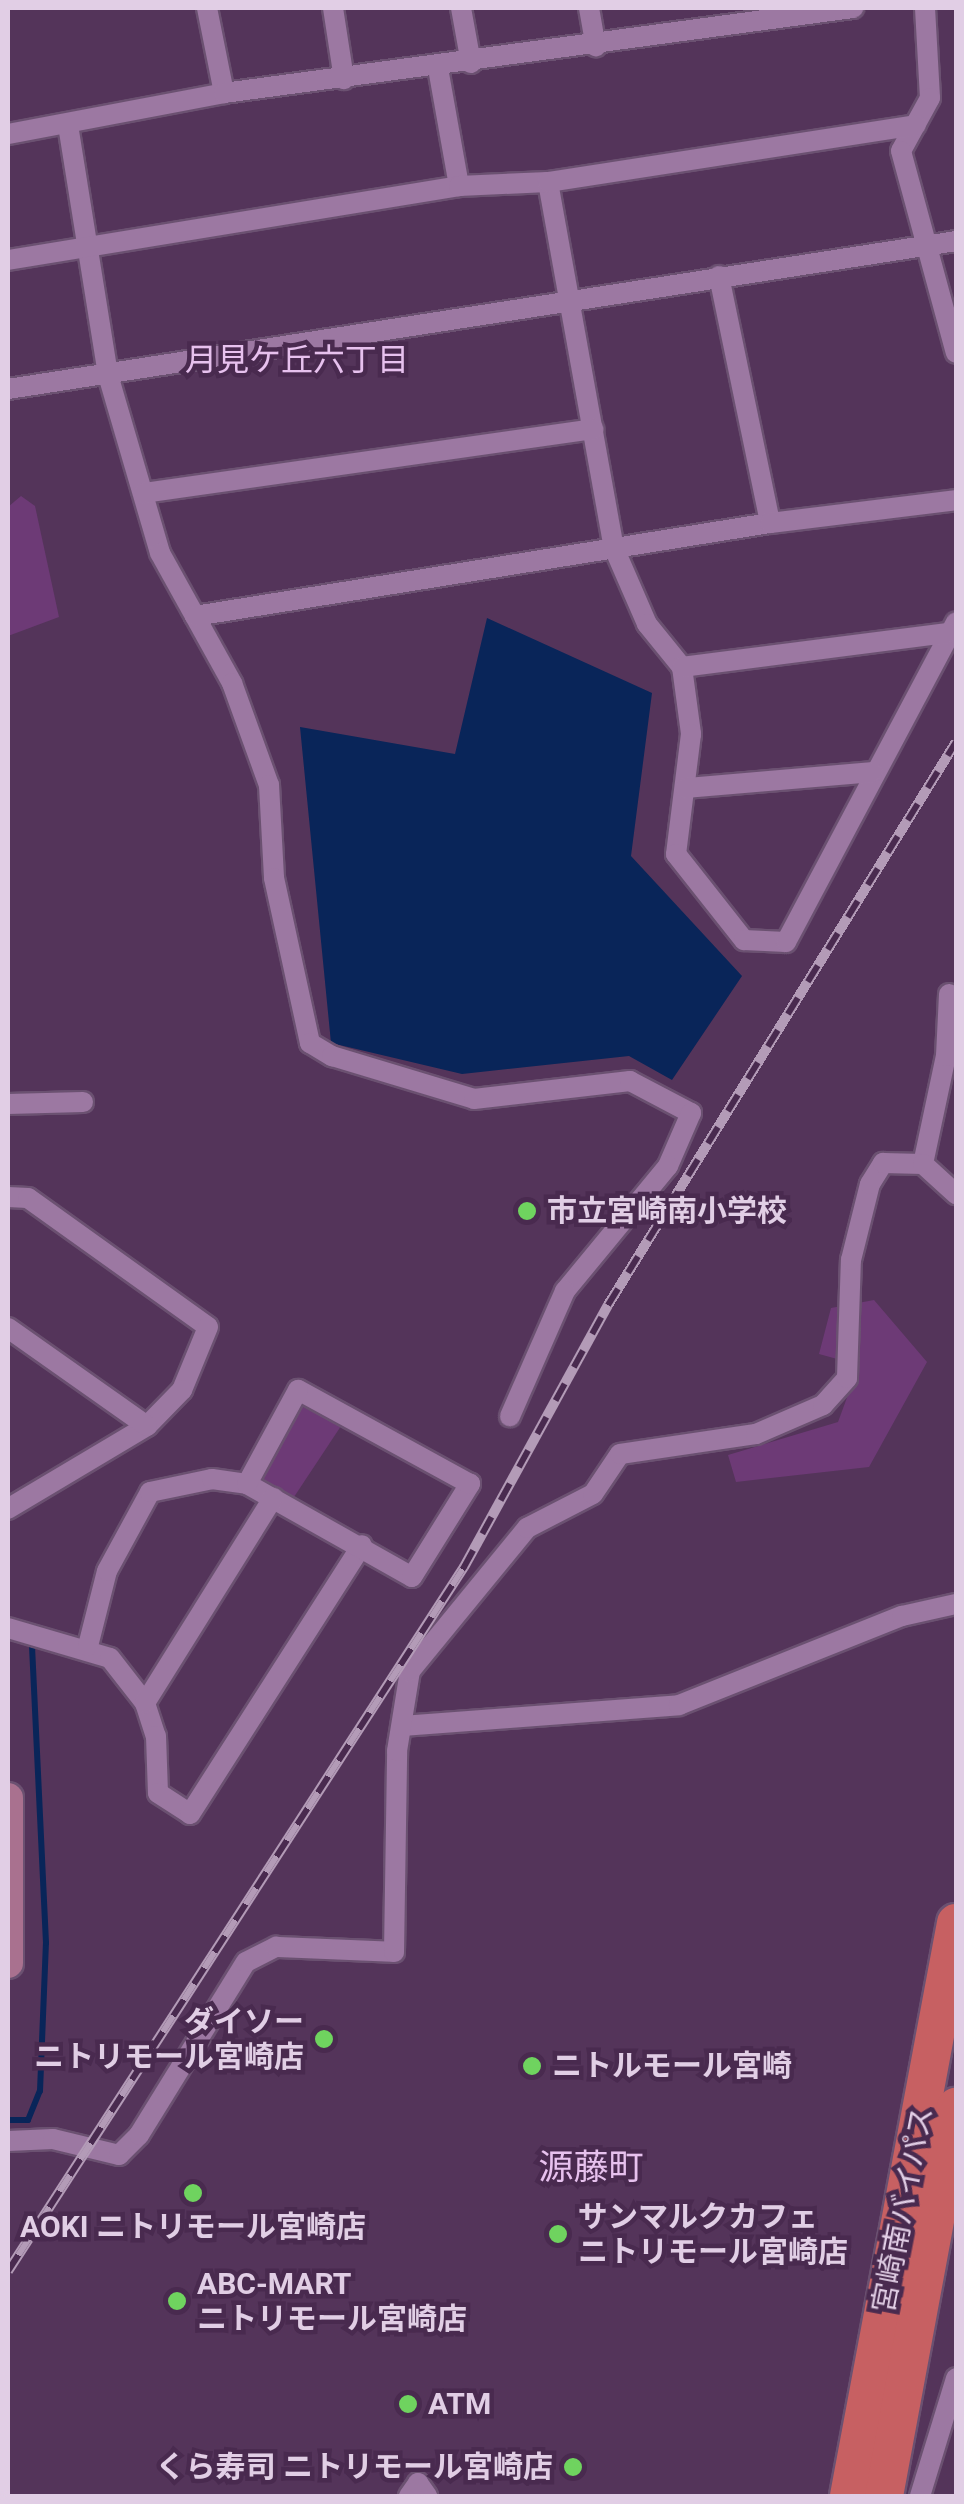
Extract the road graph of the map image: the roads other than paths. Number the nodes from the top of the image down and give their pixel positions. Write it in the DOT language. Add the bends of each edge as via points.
graph roads {
  1 [pos="207,8"];
  2 [pos="333,8"];
  3 [pos="462,8"];
  4 [pos="588,8"];
  5 [pos="763,8"];
  6 [pos="854,8"];
  7 [pos="925,8"];
  8 [pos="721,14"];
  9 [pos="694,30"];
  10 [pos="596,46"];
  11 [pos="471,63"];
  12 [pos="438,68"];
  13 [pos="344,79"];
  14 [pos="224,93"];
  15 [pos="916,124"];
  16 [pos="68,125"];
  17 [pos="8,134"];
  18 [pos="548,182"];
  19 [pos="459,186"];
  20 [pos="956,241"];
  21 [pos="88,246"];
  22 [pos="925,247"];
  23 [pos="8,260"];
  24 [pos="719,276"];
  25 [pos="570,300"];
  26 [pos="956,352"];
  27 [pos="108,375"];
  28 [pos="8,389"];
  29 [pos="593,429"];
  30 [pos="144,493"];
  31 [pos="956,500"];
  32 [pos="770,523"];
  33 [pos="614,548"];
  34 [pos="195,616"];
  35 [pos="952,628"];
  36 [pos="682,667"];
  37 [pos="872,772"];
  38 [pos="686,788"];
  39 [pos="949,994"];
  40 [pos="83,1102"];
  41 [pos="8,1104"];
  42 [pos="923,1164"];
  43 [pos="956,1194"];
  44 [pos="8,1197"];
  45 [pos="8,1328"];
  46 [pos="510,1416"];
  47 [pos="147,1426"];
  48 [pos="247,1484"];
  49 [pos="273,1498"];
  50 [pos="8,1509"];
  51 [pos="362,1546"];
  52 [pos="956,1604"];
  53 [pos="8,1628"];
  54 [pos="88,1646"];
  55 [pos="145,1703"];
  56 [pos="402,1726"];
  57 [pos="8,1798"];
  58 [pos="956,1924"];
  59 [pos="8,1952"];
  60 [pos="8,1963"];
  61 [pos="956,2107"];
  62 [pos="8,2142"];
  63 [pos="956,2378"];
  64 [pos="409,2496"];
  65 [pos="427,2496"];
  66 [pos="849,2496"];
  67 [pos="884,2496"];
  68 [pos="920,2496"];
  1 -- 14 [label="street"];
  2 -- 13 [label="street"];
  3 -- 11 [label="street"];
  4 -- 10 [label="street"];
  5 -- 8 [label="street"];
  6 -- 9 [label="street"];
  7 -- 15 [label="street" via="930,98"];
  8 -- 9 [label="street"];
  9 -- 10 [label="street"];
  10 -- 11 [label="street"];
  11 -- 12 [label="street"];
  12 -- 13 [label="street"];
  12 -- 19 [label="street"];
  13 -- 14 [label="street"];
  14 -- 16 [label="street"];
  15 -- 18 [label="street"];
  15 -- 22 [label="street" via="900,151"];
  16 -- 17 [label="street"];
  16 -- 21 [label="street"];
  18 -- 19 [label="street"];
  18 -- 25 [label="street"];
  19 -- 21 [label="street"];
  20 -- 22 [label="street"];
  21 -- 23 [label="street"];
  21 -- 27 [label="street"];
  22 -- 24 [label="street"];
  22 -- 26 [label="street"];
  24 -- 25 [label="street"];
  24 -- 32 [label="street"];
  25 -- 27 [label="street"];
  25 -- 29 [label="street"];
  27 -- 28 [label="street"];
  27 -- 30 [label="street"];
  29 -- 30 [label="street"];
  29 -- 33 [label="street"];
  30 -- 34 [label="street" via="160,552"];
  31 -- 32 [label="street"];
  32 -- 33 [label="street"];
  33 -- 34 [label="street"];
  33 -- 36 [label="street" via="647,624"];
  34 -- 46 [label="street" via="232,683 270,785 274,878 310,1043 332,1056 474,1099 630,1081 691,1114 668,1166 565,1291"];
  35 -- 36 [label="street"];
  35 -- 37 [label="street"];
  36 -- 38 [label="street" via="692,734"];
  37 -- 38 [label="street"];
  37 -- 38 [label="street" via="786,942 744,940 676,854"];
  39 -- 42 [label="street" via="946,1056"];
  40 -- 41 [label="street"];
  42 -- 43 [label="street"];
  42 -- 56 [label="street" via="883,1163 870,1184 851,1260 847,1378 823,1406 756,1434 620,1454 593,1494 527,1528 410,1671"];
  44 -- 47 [label="street" via="28,1198 208,1327 182,1390"];
  45 -- 47 [label="street"];
  47 -- 50 [label="street"];
  48 -- 49 [label="street"];
  48 -- 51 [label="street" via="298,1390 470,1484 412,1577"];
  48 -- 54 [label="street" via="212,1479 150,1492 106,1572"];
  49 -- 51 [label="street"];
  49 -- 55 [label="street"];
  51 -- 55 [label="street" via="190,1814 158,1794 156,1736"];
  52 -- 56 [label="street" via="902,1616 679,1705"];
  53 -- 54 [label="street"];
  54 -- 55 [label="street" via="110,1658"];
  56 -- 62 [label="street" via="394,1952 276,1947 246,1962 139,2135 118,2154 53,2139"];
  57 -- 59 [label="street"];
  58 -- 66 [label="highway, 宮崎南バイパス"];
  59 -- 60 [label="street"];
  61 -- 67 [label="highway, 宮崎南バイパス"];
  63 -- 68 [label="street"];
  64 -- 65 [label="street" via="418,2483"];
}
